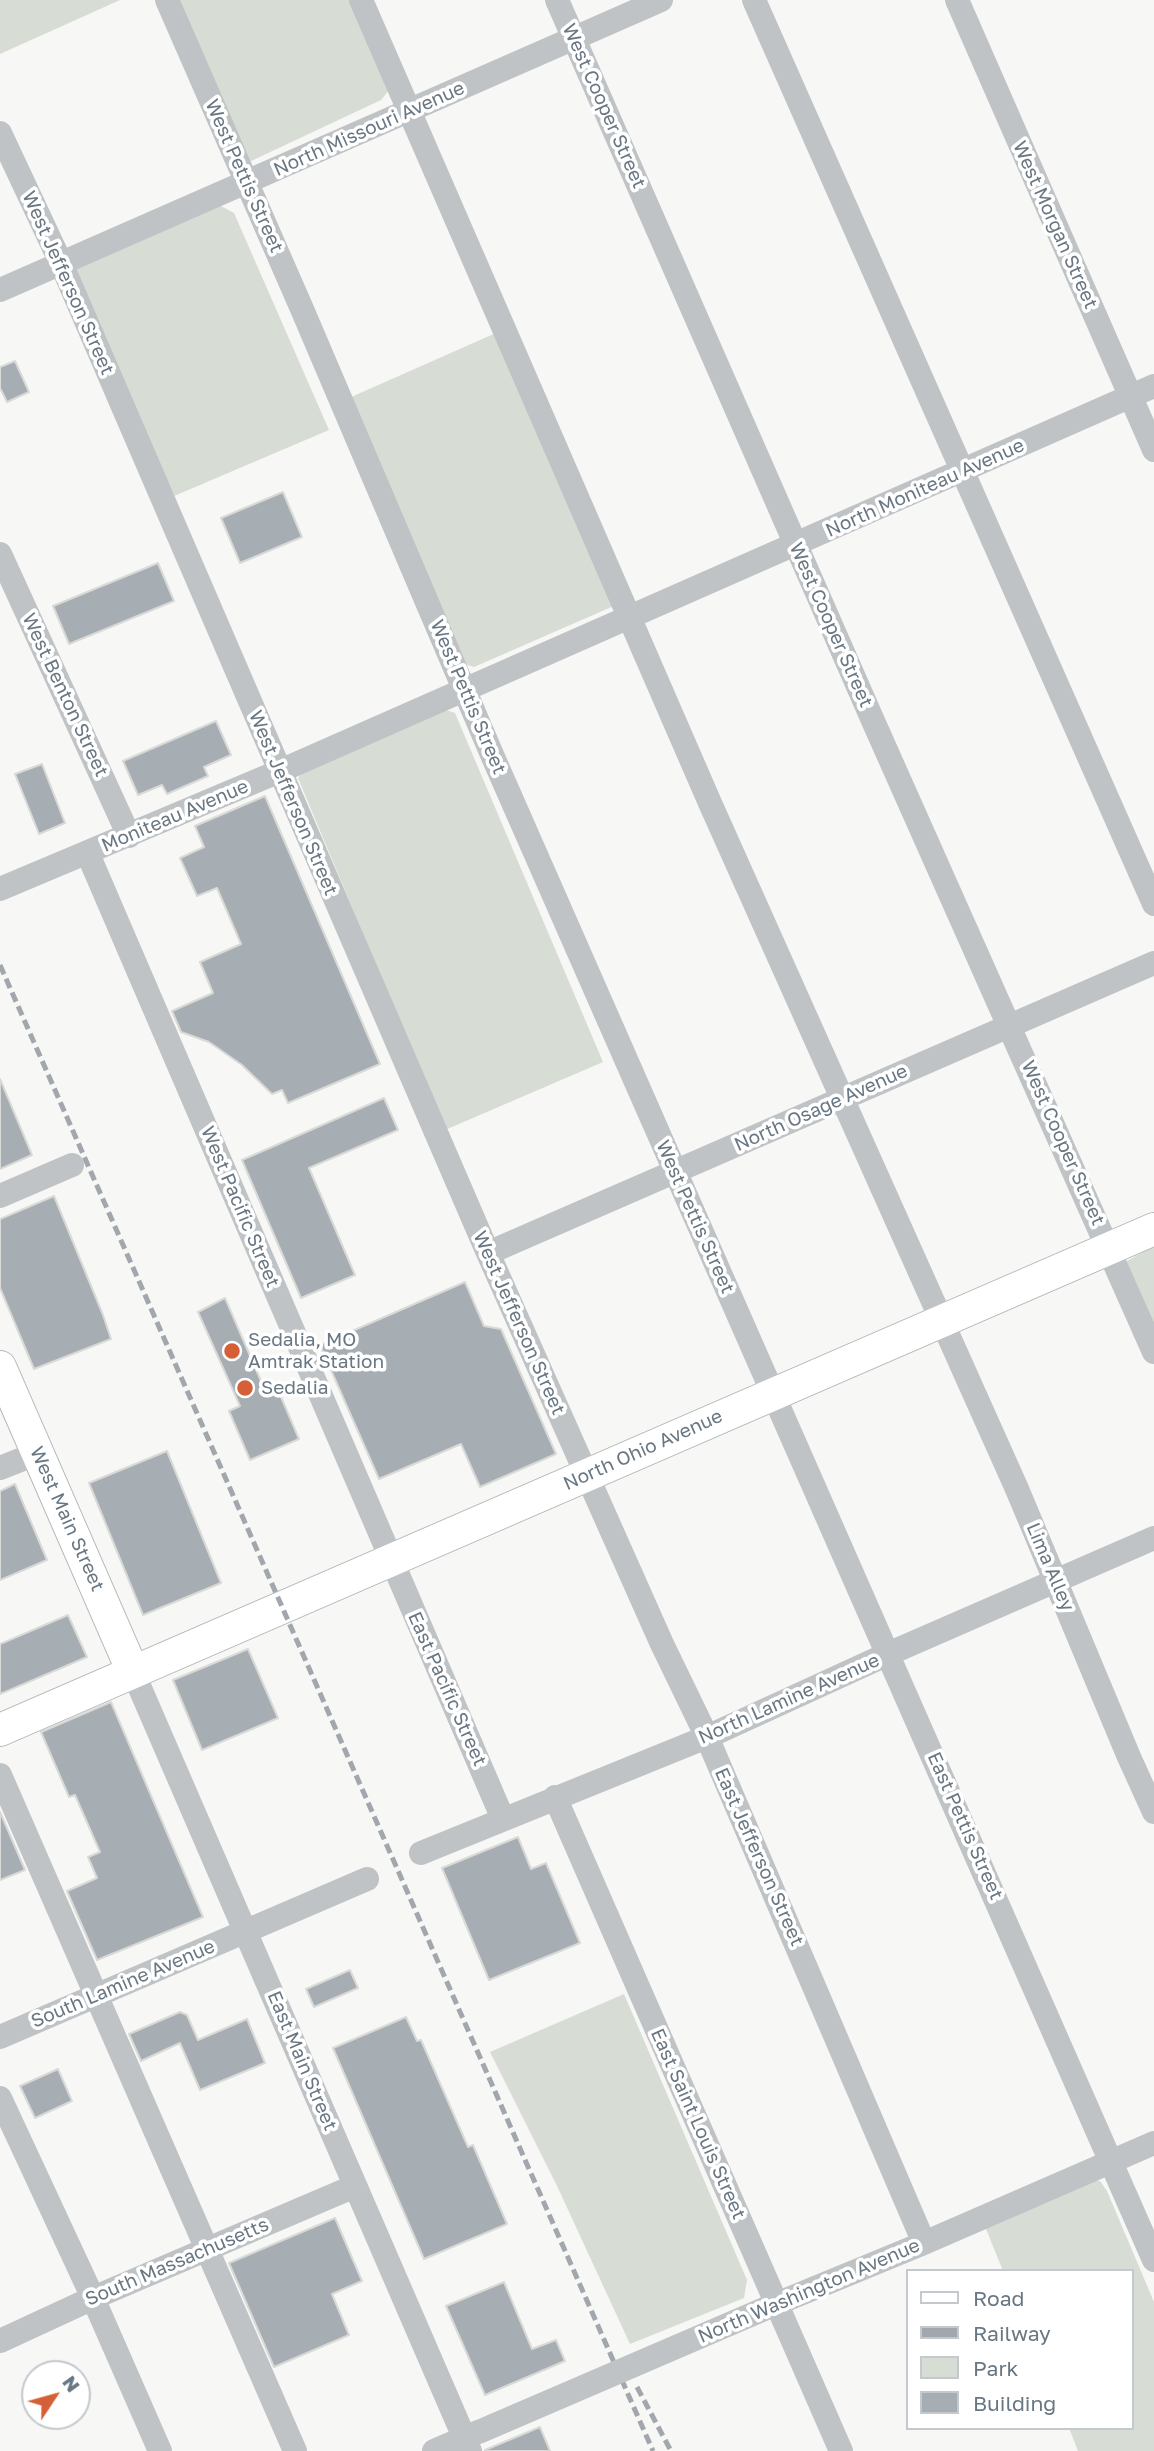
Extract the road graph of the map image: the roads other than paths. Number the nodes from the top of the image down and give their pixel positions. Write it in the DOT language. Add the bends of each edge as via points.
graph roads {
  1 [pos="167,0"];
  2 [pos="361,0"];
  3 [pos="557,0"];
  4 [pos="661,0"];
  5 [pos="754,0"];
  6 [pos="957,0"];
  7 [pos="574,39"];
  8 [pos="410,111"];
  9 [pos="0,132"];
  10 [pos="247,182"];
  11 [pos="61,263"];
  12 [pos="0,290"];
  13 [pos="1154,386"];
  14 [pos="1130,396"];
  15 [pos="1154,450"];
  16 [pos="964,470"];
  17 [pos="796,545"];
  18 [pos="0,554"];
  19 [pos="629,617"];
  20 [pos="464,689"];
  21 [pos="280,772"];
  22 [pos="129,836"];
  23 [pos="88,854"];
  24 [pos="0,889"];
  25 [pos="1154,904"];
  26 [pos="1154,963"];
  27 [pos="1010,1026"];
  28 [pos="844,1098"];
  29 [pos="72,1165"];
  30 [pos="675,1171"];
  31 [pos="0,1196"];
  32 [pos="1154,1230"];
  33 [pos="1110,1249"];
  34 [pos="488,1253"];
  35 [pos="944,1323"];
  36 [pos="1154,1352"];
  37 [pos="0,1367"];
  38 [pos="773,1393"];
  39 [pos="38,1453"];
  40 [pos="0,1468"];
  41 [pos="586,1474"];
  42 [pos="1154,1538"];
  43 [pos="390,1560"];
  44 [pos="1056,1581"];
  45 [pos="888,1654"];
  46 [pos="133,1672"];
  47 [pos="0,1730"];
  48 [pos="707,1737"];
  49 [pos="0,1775"];
  50 [pos="555,1797"];
  51 [pos="1154,1812"];
  52 [pos="503,1819"];
  53 [pos="421,1853"];
  54 [pos="368,1879"];
  55 [pos="246,1931"];
  56 [pos="97,1995"];
  57 [pos="0,2037"];
  58 [pos="0,2098"];
  59 [pos="1154,2143"];
  60 [pos="1111,2162"];
  61 [pos="355,2186"];
  62 [pos="924,2243"];
  63 [pos="208,2249"];
  64 [pos="1154,2260"];
  65 [pos="93,2298"];
  66 [pos="776,2304"];
  67 [pos="0,2341"];
  68 [pos="472,2440"];
  69 [pos="160,2451"];
  70 [pos="295,2451"];
  71 [pos="434,2451"];
  72 [pos="841,2451"];
  1 -- 10 [label="street, West Pettis Street"];
  2 -- 8 [label="street, Lima Alley"];
  3 -- 7 [label="street, West Cooper Street"];
  4 -- 7 [label="street, North Missouri Avenue"];
  5 -- 16 [label="street"];
  6 -- 14 [label="street, West Morgan Street"];
  7 -- 8 [label="street, North Missouri Avenue"];
  7 -- 17 [label="street, West Cooper Street"];
  8 -- 10 [label="street, North Missouri Avenue"];
  8 -- 19 [label="street, Lima Alley"];
  9 -- 11 [label="street, West Jefferson Street"];
  10 -- 11 [label="street, North Missouri Avenue"];
  10 -- 20 [label="street, West Pettis Street"];
  11 -- 12 [label="street, North Missouri Avenue"];
  11 -- 21 [label="street, West Jefferson Street"];
  13 -- 14 [label="street, North Moniteau Avenue"];
  14 -- 15 [label="street, West Morgan Street"];
  14 -- 16 [label="street, North Moniteau Avenue"];
  16 -- 17 [label="street, North Moniteau Avenue"];
  16 -- 25 [label="street"];
  17 -- 19 [label="street, North Moniteau Avenue"];
  17 -- 27 [label="street, West Cooper Street"];
  18 -- 22 [label="street, West Benton Street"];
  19 -- 20 [label="street, North Moniteau Avenue"];
  19 -- 28 [label="street, Lima Alley"];
  20 -- 21 [label="street, Moniteau Avenue"];
  20 -- 30 [label="street, West Pettis Street"];
  21 -- 22 [label="street, Moniteau Avenue"];
  21 -- 34 [label="street, West Jefferson Street"];
  22 -- 23 [label="street, Moniteau Avenue"];
  23 -- 24 [label="street, Moniteau Avenue"];
  23 -- 43 [label="street, West Pacific Street"];
  26 -- 27 [label="street, North Osage Avenue"];
  27 -- 28 [label="street, North Osage Avenue"];
  27 -- 33 [label="street, West Cooper Street"];
  28 -- 30 [label="street, North Osage Avenue"];
  28 -- 35 [label="street, Lima Alley"];
  29 -- 31 [label="street"];
  30 -- 34 [label="street, North Osage Avenue"];
  30 -- 38 [label="street, West Pettis Street"];
  32 -- 33 [label="main road, North Ohio Avenue"];
  33 -- 35 [label="main road, North Ohio Avenue"];
  33 -- 36 [label="street, West Cooper Street"];
  34 -- 41 [label="street, West Jefferson Street"];
  35 -- 38 [label="main road, North Ohio Avenue"];
  35 -- 44 [label="street, Lima Alley"];
  37 -- 39 [label="main road, West Main Street"];
  38 -- 41 [label="main road, North Ohio Avenue"];
  38 -- 45 [label="street, East Pettis Street"];
  39 -- 40 [label="street"];
  39 -- 46 [label="main road, West Main Street"];
  41 -- 43 [label="main road, North Ohio Avenue"];
  41 -- 48 [label="street, East Jefferson Street"];
  42 -- 44 [label="street, North Lamine Avenue"];
  43 -- 46 [label="main road, North Ohio Avenue"];
  43 -- 52 [label="street, East Pacific Street"];
  44 -- 45 [label="street, North Lamine Avenue"];
  44 -- 51 [label="street, Lima Alley"];
  45 -- 48 [label="street, North Lamine Avenue"];
  45 -- 60 [label="street, East Pettis Street"];
  46 -- 47 [label="main road, North Ohio Avenue"];
  46 -- 55 [label="street, East Main Street"];
  48 -- 50 [label="street, North Lamine Avenue"];
  48 -- 62 [label="street, East Jefferson Street"];
  49 -- 56 [label="street"];
  50 -- 52 [label="street, North Lamine Avenue"];
  50 -- 66 [label="street, East Saint Louis Street"];
  52 -- 53 [label="street, North Lamine Avenue"];
  54 -- 55 [label="street"];
  55 -- 56 [label="street, South Lamine Avenue"];
  55 -- 61 [label="street, East Main Street"];
  56 -- 57 [label="street, South Lamine Avenue"];
  56 -- 63 [label="street"];
  58 -- 65 [label="street"];
  59 -- 60 [label="street, North Washington Avenue"];
  60 -- 62 [label="street, North Washington Avenue"];
  60 -- 64 [label="street, East Pettis Street"];
  61 -- 63 [label="street, South Massachusetts"];
  61 -- 68 [label="street, East Main Street"];
  62 -- 66 [label="street, North Washington Avenue"];
  63 -- 65 [label="street, South Massachusetts"];
  63 -- 70 [label="street"];
  65 -- 67 [label="street, South Massachusetts"];
  65 -- 69 [label="street"];
  66 -- 68 [label="street, North Washington Avenue, bridge"];
  66 -- 72 [label="street, East Saint Louis Street"];
  68 -- 71 [label="street, North Washington Avenue"];
}
